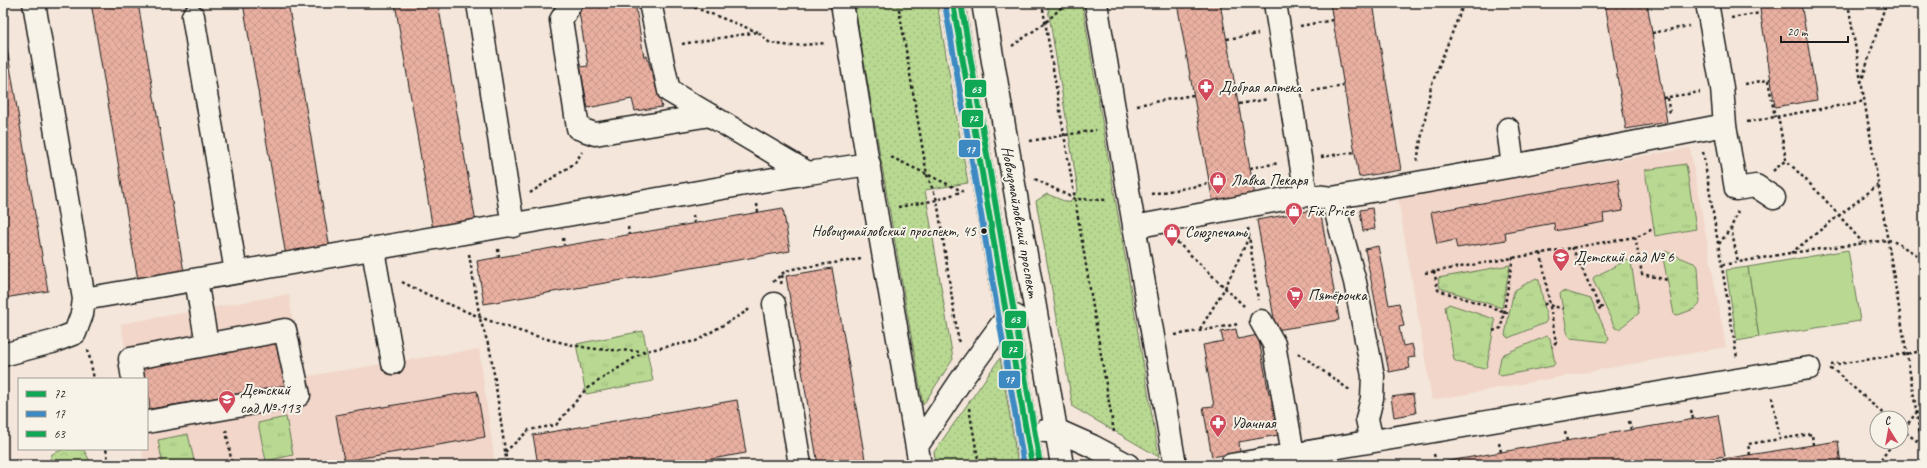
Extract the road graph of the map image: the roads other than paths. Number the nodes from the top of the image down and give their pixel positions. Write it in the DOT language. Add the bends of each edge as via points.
graph roads {
  1 [pos="34,3"];
  2 [pos="478,3"];
  3 [pos="571,3"];
  4 [pos="650,3"];
  5 [pos="842,3"];
  6 [pos="953,3"];
  7 [pos="983,3"];
  8 [pos="1096,3"];
  9 [pos="1274,3"];
  10 [pos="1707,3"];
  11 [pos="193,16"];
  12 [pos="710,115"];
  13 [pos="1725,126"];
  14 [pos="1508,129"];
  15 [pos="868,155"];
  16 [pos="1513,166"];
  17 [pos="808,173"];
  18 [pos="1306,195"];
  19 [pos="1332,198"];
  20 [pos="1774,198"];
  21 [pos="512,215"];
  22 [pos="1134,227"];
  23 [pos="373,250"];
  24 [pos="236,272"];
  25 [pos="196,280"];
  26 [pos="765,298"];
  27 [pos="84,299"];
  28 [pos="1036,313"];
  29 [pos="1007,318"];
  30 [pos="1261,321"];
  31 [pos="207,344"];
  32 [pos="3,355"];
  33 [pos="393,363"];
  34 [pos="1809,368"];
  35 [pos="133,378"];
  36 [pos="148,422"];
  37 [pos="1056,430"];
  38 [pos="1027,434"];
  39 [pos="1372,441"];
  40 [pos="1293,454"];
  41 [pos="918,455"];
  42 [pos="800,465"];
  43 [pos="1032,465"];
  44 [pos="1062,465"];
  45 [pos="1128,465"];
  46 [pos="1175,465"];
  47 [pos="1232,465"];
  1 -- 27 [label="street"];
  2 -- 21 [label="street"];
  3 -- 12 [label="street" via="561,20 578,128 595,134"];
  4 -- 12 [label="street" via="669,92"];
  5 -- 15 [label="street"];
  6 -- 29 [label="street, Новоизмайловский проспект"];
  7 -- 28 [label="street, Новоизмайловский проспект"];
  8 -- 22 [label="street"];
  9 -- 18 [label="street"];
  10 -- 13 [label="street" via="1722,88"];
  11 -- 24 [label="street"];
  12 -- 17 [label="street"];
  13 -- 16 [label="street"];
  13 -- 20 [label="street" via="1736,189 1756,186"];
  14 -- 16 [label="street"];
  15 -- 17 [label="street"];
  15 -- 41 [label="street"];
  16 -- 19 [label="street"];
  17 -- 21 [label="street"];
  18 -- 19 [label="street"];
  18 -- 22 [label="street"];
  19 -- 39 [label="street" via="1355,282 1373,376 1372,398 1367,419"];
  21 -- 23 [label="street" via="466,234"];
  22 -- 46 [label="street"];
  23 -- 24 [label="street"];
  23 -- 33 [label="street"];
  24 -- 25 [label="street"];
  25 -- 27 [label="street"];
  25 -- 31 [label="street"];
  26 -- 42 [label="street"];
  27 -- 32 [label="street" via="75,333"];
  28 -- 29 [label="street"];
  28 -- 37 [label="street, Новоизмайловский проспект"];
  29 -- 38 [label="street, Новоизмайловский проспект"];
  29 -- 41 [label="street" via="964,376"];
  30 -- 40 [label="street" via="1274,344"];
  31 -- 35 [label="street" via="130,359"];
  31 -- 36 [label="street" via="285,330 299,395"];
  34 -- 39 [label="street"];
  37 -- 38 [label="street"];
  37 -- 44 [label="street, Новоизмайловский проспект"];
  37 -- 45 [label="street"];
  38 -- 43 [label="street, Новоизмайловский проспект"];
  39 -- 40 [label="street"];
  40 -- 47 [label="street"];
}
